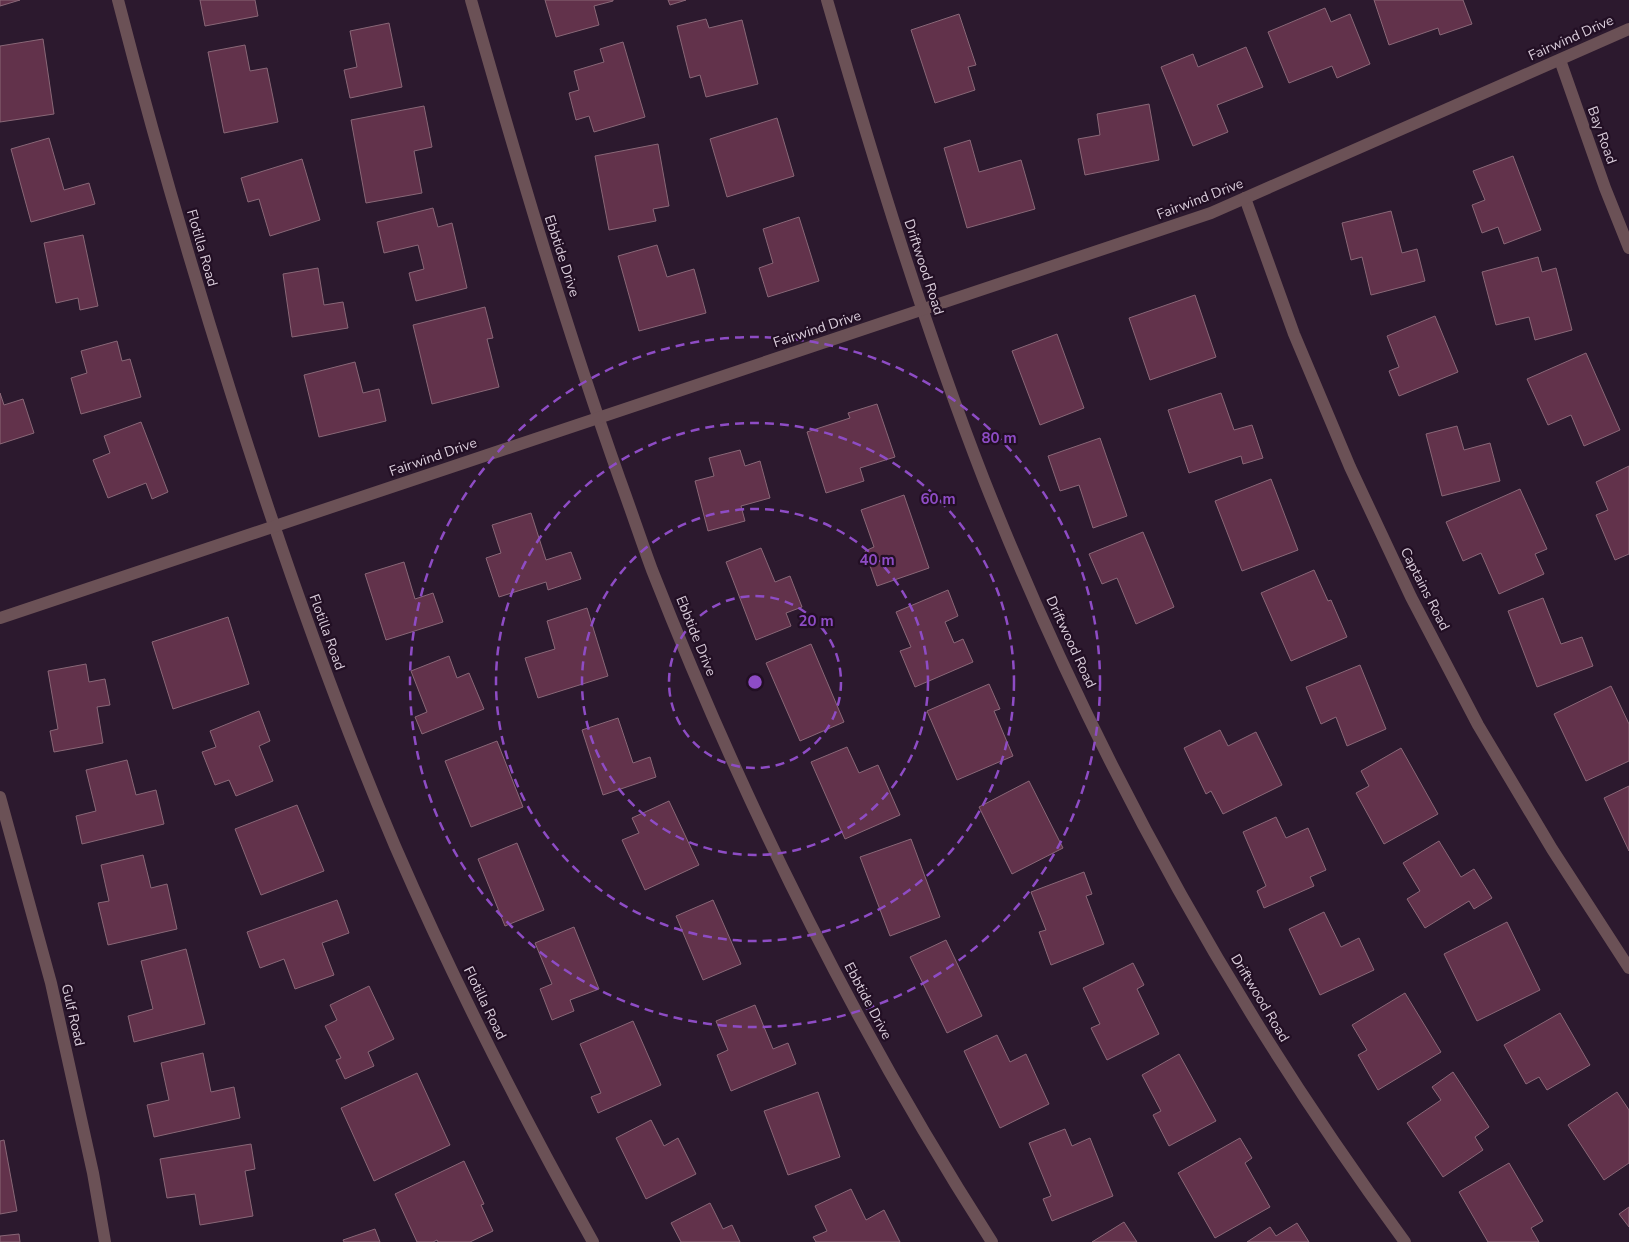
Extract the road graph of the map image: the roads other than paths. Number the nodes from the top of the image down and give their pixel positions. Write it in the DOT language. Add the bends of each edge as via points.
graph roads {
  1 [pos="118,0"];
  2 [pos="471,0"];
  3 [pos="827,0"];
  4 [pos="1629,29"];
  5 [pos="1560,60"];
  6 [pos="1245,198"];
  7 [pos="1629,248"];
  8 [pos="922,310"];
  9 [pos="598,418"];
  10 [pos="273,526"];
  11 [pos="0,618"];
  12 [pos="0,796"];
  13 [pos="1629,968"];
  14 [pos="105,1242"];
  15 [pos="593,1242"];
  16 [pos="992,1242"];
  17 [pos="1405,1242"];
  1 -- 10 [label="street, Flotilla Road" via="194,274"];
  2 -- 9 [label="street, Ebbtide Drive" via="528,199"];
  3 -- 8 [label="street, Driftwood Road"];
  4 -- 5 [label="street, Fairwind Drive"];
  5 -- 6 [label="street, Fairwind Drive"];
  5 -- 7 [label="street, Bay Road"];
  6 -- 8 [label="street, Fairwind Drive" via="1211,213"];
  6 -- 13 [label="street, Captains Road" via="1298,343 1350,467 1411,597 1493,750"];
  8 -- 9 [label="street, Fairwind Drive"];
  8 -- 17 [label="street, Driftwood Road" via="988,489 1043,620 1108,758 1198,925 1277,1055"];
  9 -- 10 [label="street, Fairwind Drive"];
  9 -- 16 [label="street, Ebbtide Drive" via="652,568 704,697 787,878 860,1020 949,1176"];
  10 -- 11 [label="street, Fairwind Drive"];
  10 -- 15 [label="street, Flotilla Road" via="333,692 395,846 464,997 539,1146"];
  12 -- 14 [label="street, Gulf Road" via="50,983"];
}
